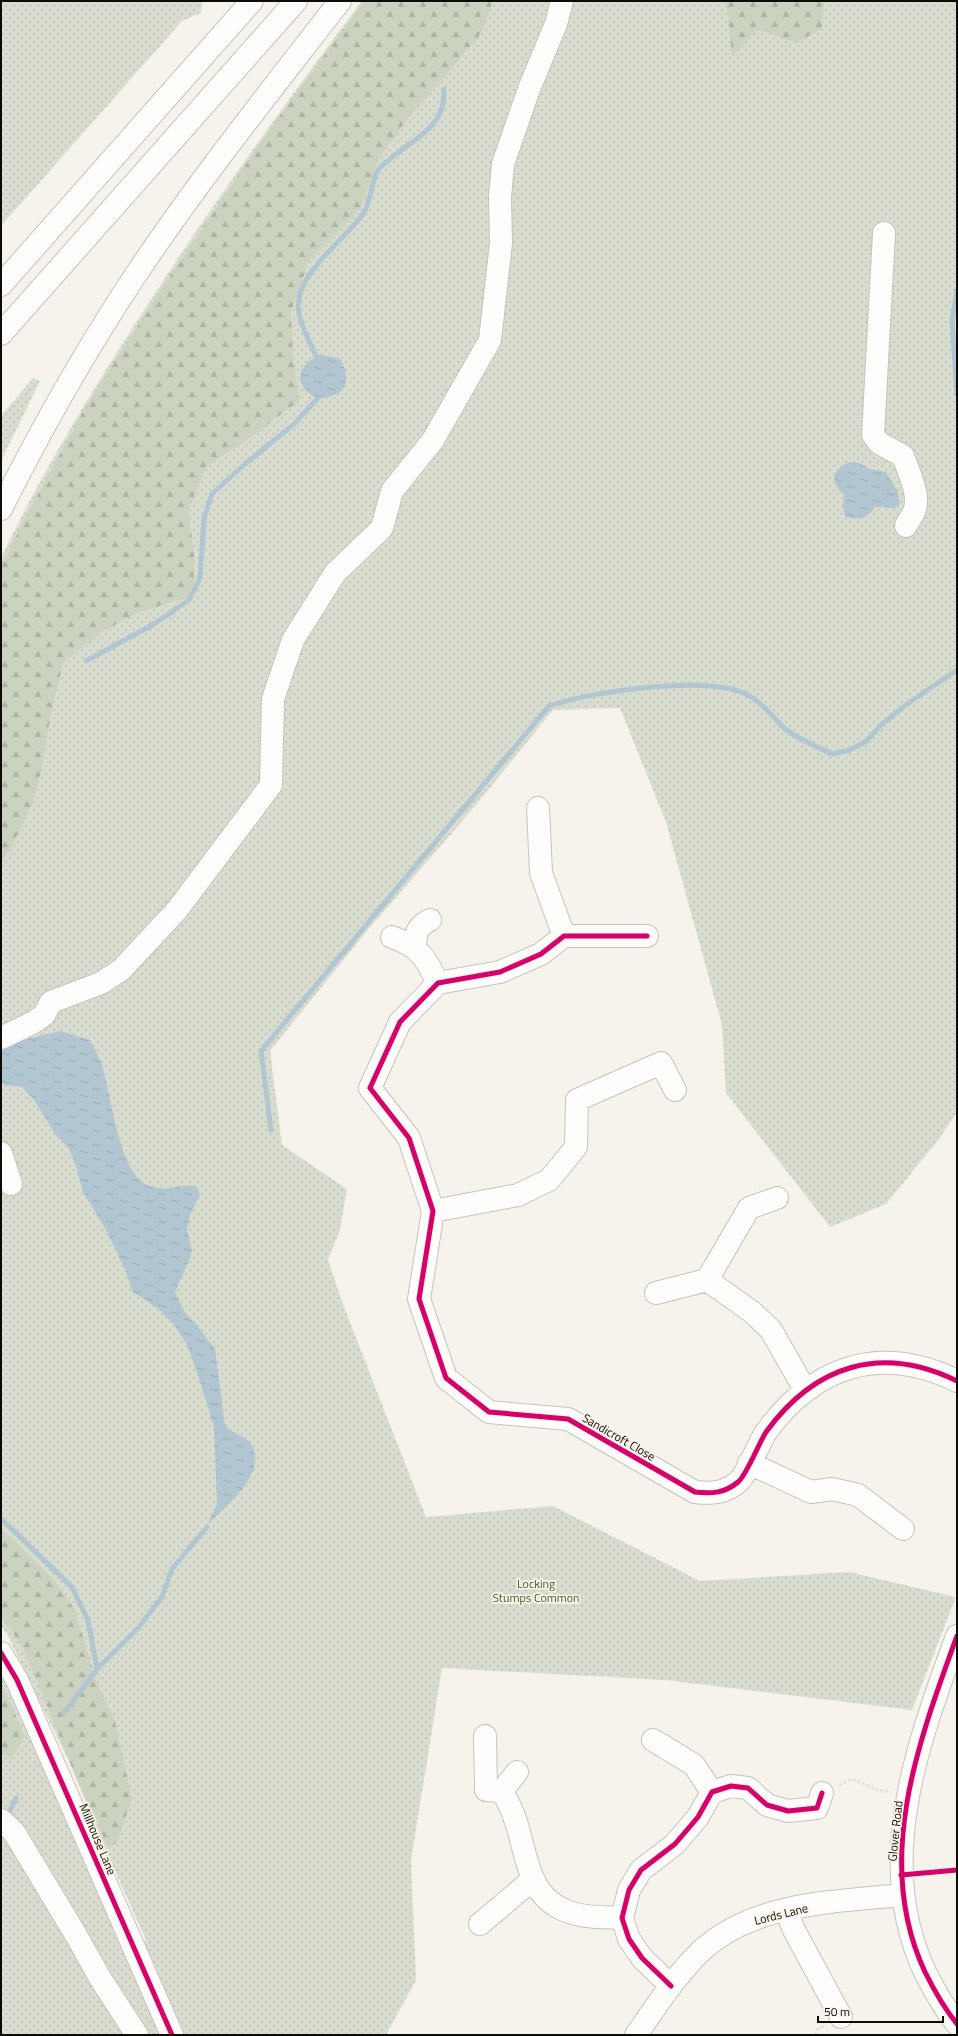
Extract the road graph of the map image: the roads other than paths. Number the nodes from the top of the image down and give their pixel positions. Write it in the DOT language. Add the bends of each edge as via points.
graph roads {
  1 [pos="252,1"];
  2 [pos="296,1"];
  3 [pos="340,1"];
  4 [pos="562,1"];
  5 [pos="884,233"];
  6 [pos="1,285"];
  7 [pos="1,334"];
  8 [pos="1,509"];
  9 [pos="906,526"];
  10 [pos="538,808"];
  11 [pos="430,920"];
  12 [pos="564,936"];
  13 [pos="647,936"];
  14 [pos="392,937"];
  15 [pos="415,947"];
  16 [pos="438,983"];
  17 [pos="4,1035"];
  18 [pos="675,1090"];
  19 [pos="1,1153"];
  20 [pos="11,1184"];
  21 [pos="778,1198"];
  22 [pos="433,1211"];
  23 [pos="707,1280"];
  24 [pos="656,1293"];
  25 [pos="957,1381"];
  26 [pos="805,1390"];
  27 [pos="749,1463"];
  28 [pos="903,1529"];
  29 [pos="957,1636"];
  30 [pos="1,1653"];
  31 [pos="485,1736"];
  32 [pos="653,1740"];
  33 [pos="517,1772"];
  34 [pos="490,1790"];
  35 [pos="712,1792"];
  36 [pos="822,1793"];
  37 [pos="4,1823"];
  38 [pos="532,1880"];
  39 [pos="902,1895"];
  40 [pos="786,1910"];
  41 [pos="622,1918"];
  42 [pos="480,1924"];
  43 [pos="671,1986"];
  44 [pos="841,2017"];
  45 [pos="957,2024"];
  46 [pos="137,2035"];
  47 [pos="172,2035"];
  48 [pos="636,2035"];
  1 -- 6 [label="main road"];
  2 -- 7 [label="main road"];
  3 -- 8 [label="main road" via="213,166 131,282 40,431"];
  4 -- 17 [label="main road" via="556,24 529,89 503,164 500,197 501,243 490,340 433,440 392,491 382,528 335,573 293,640 273,699 271,785 177,910 120,970 101,983 51,1002 39,1018"];
  5 -- 9 [label="main road" via="873,435 879,443 902,456 909,474 915,494 915,511"];
  10 -- 12 [label="main road" via="541,873"];
  11 -- 15 [label="main road" via="420,924"];
  12 -- 13 [label="main road"];
  12 -- 16 [label="main road" via="541,954 500,972"];
  14 -- 15 [label="main road"];
  15 -- 16 [label="main road"];
  16 -- 22 [label="main road, Sandicroft Close" via="400,1022 370,1088 409,1138"];
  18 -- 22 [label="main road" via="661,1063 577,1100 576,1148 549,1180 518,1195"];
  19 -- 20 [label="main road"];
  21 -- 23 [label="main road" via="749,1208"];
  22 -- 27 [label="main road, Sandicroft Close" via="419,1299 446,1378 490,1412 568,1420 696,1492 713,1494 728,1489 740,1481"];
  23 -- 24 [label="main road"];
  23 -- 26 [label="main road" via="752,1312 770,1330"];
  25 -- 26 [label="main road, Sandicroft Close" via="929,1369 901,1363 874,1363 830,1374"];
  26 -- 27 [label="main road, Sandicroft Close" via="766,1433"];
  27 -- 28 [label="main road" via="811,1492 832,1489 858,1495"];
  29 -- 39 [label="main road, Glover Road" via="920,1743 902,1845"];
  30 -- 47 [label="main road, Millhouse Lane" via="17,1680 62,1780"];
  31 -- 34 [label="main road"];
  32 -- 35 [label="main road" via="694,1765"];
  33 -- 34 [label="main road"];
  34 -- 38 [label="main road" via="515,1818"];
  35 -- 36 [label="main road" via="731,1786 748,1788 767,1805 788,1812 817,1808"];
  35 -- 41 [label="main road" via="698,1817 675,1844 641,1870 629,1890"];
  37 -- 46 [label="main road"];
  38 -- 41 [label="main road" via="545,1897 563,1910 585,1916"];
  38 -- 42 [label="main road"];
  39 -- 40 [label="main road, Lords Lane"];
  39 -- 45 [label="main road, Glover Road" via="919,1959 935,1992"];
  40 -- 43 [label="main road, Lords Lane" via="759,1917 731,1929 702,1951"];
  40 -- 44 [label="main road" via="794,1930"];
  41 -- 43 [label="main road" via="629,1940 642,1958"];
  43 -- 48 [label="main road, Lords Lane"];
}
